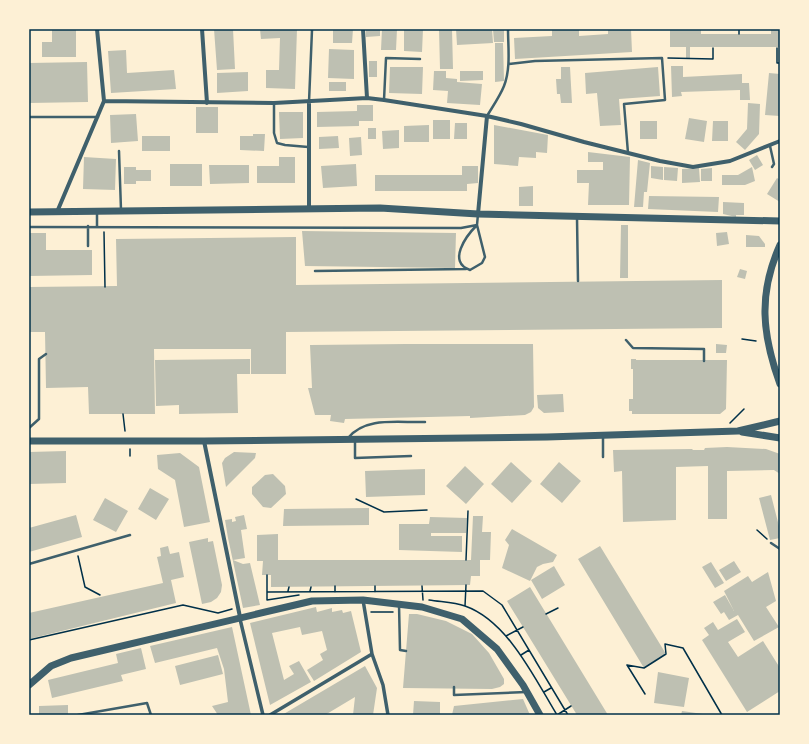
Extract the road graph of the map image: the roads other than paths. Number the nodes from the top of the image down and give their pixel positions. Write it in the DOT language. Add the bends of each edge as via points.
graph roads {
  1 [pos="97,29"];
  2 [pos="202,29"];
  3 [pos="363,29"];
  4 [pos="508,29"];
  5 [pos="312,30"];
  6 [pos="420,59"];
  7 [pos="509,64"];
  8 [pos="367,98"];
  9 [pos="384,100"];
  10 [pos="104,101"];
  11 [pos="309,102"];
  12 [pos="207,103"];
  13 [pos="274,103"];
  14 [pos="487,116"];
  15 [pos="29,117"];
  16 [pos="98,117"];
  17 [pos="780,141"];
  18 [pos="770,146"];
  19 [pos="308,147"];
  20 [pos="119,151"];
  21 [pos="628,153"];
  22 [pos="772,167"];
  23 [pos="309,208"];
  24 [pos="97,211"];
  25 [pos="121,211"];
  26 [pos="29,212"];
  27 [pos="57,212"];
  28 [pos="478,214"];
  29 [pos="577,216"];
  30 [pos="780,221"];
  31 [pos="477,225"];
  32 [pos="88,226"];
  33 [pos="97,226"];
  34 [pos="29,227"];
  35 [pos="780,245"];
  36 [pos="88,246"];
  37 [pos="469,269"];
  38 [pos="315,271"];
  39 [pos="578,281"];
  40 [pos="626,340"];
  41 [pos="46,354"];
  42 [pos="704,362"];
  43 [pos="780,384"];
  44 [pos="780,421"];
  45 [pos="425,422"];
  46 [pos="29,428"];
  47 [pos="738,431"];
  48 [pos="603,435"];
  49 [pos="780,438"];
  50 [pos="347,440"];
  51 [pos="355,440"];
  52 [pos="29,441"];
  53 [pos="204,441"];
  54 [pos="410,456"];
  55 [pos="603,457"];
  56 [pos="130,535"];
  57 [pos="771,543"];
  58 [pos="780,549"];
  59 [pos="29,564"];
  60 [pos="362,600"];
  61 [pos="399,604"];
  62 [pos="240,618"];
  63 [pos="406,650"];
  64 [pos="372,654"];
  65 [pos="29,685"];
  66 [pos="454,687"];
  67 [pos="527,692"];
  68 [pos="78,715"];
  69 [pos="151,715"];
  70 [pos="263,715"];
  71 [pos="270,715"];
  72 [pos="388,715"];
  73 [pos="540,715"];
  1 -- 10 [label="street"];
  2 -- 12 [label="street"];
  3 -- 8 [label="street"];
  4 -- 7 [label="lane"];
  5 -- 11 [label="lane"];
  6 -- 9 [label="lane" via="386,58"];
  7 -- 14 [label="lane" via="505,84"];
  7 -- 21 [label="lane" via="662,58 665,100 624,104"];
  8 -- 9 [label="street"];
  8 -- 11 [label="street"];
  9 -- 14 [label="street"];
  10 -- 12 [label="street"];
  10 -- 16 [label="street"];
  11 -- 13 [label="street"];
  11 -- 19 [label="street"];
  12 -- 13 [label="street"];
  13 -- 19 [label="lane" via="276,143"];
  14 -- 21 [label="street"];
  14 -- 28 [label="street"];
  15 -- 16 [label="lane"];
  16 -- 27 [label="street"];
  17 -- 18 [label="street"];
  18 -- 21 [label="street" via="730,162 693,167"];
  18 -- 22 [label="lane" via="774,164"];
  19 -- 23 [label="street"];
  20 -- 25 [label="lane"];
  23 -- 25 [label="street"];
  23 -- 28 [label="street" via="380,208"];
  24 -- 25 [label="street"];
  24 -- 27 [label="street"];
  24 -- 33 [label="lane"];
  26 -- 27 [label="street"];
  28 -- 29 [label="street"];
  28 -- 31 [label="lane"];
  29 -- 30 [label="street"];
  29 -- 39 [label="lane"];
  31 -- 33 [label="lane" via="461,228"];
  31 -- 37 [label="lane" via="467,235 460,250 461,262"];
  31 -- 37 [label="lane" via="485,257 476,268"];
  32 -- 33 [label="lane"];
  32 -- 34 [label="lane"];
  32 -- 36 [label="lane"];
  35 -- 43 [label="street" via="771,268 764,311 767,343"];
  37 -- 38 [label="lane"];
  40 -- 42 [label="lane" via="633,348 704,349"];
  41 -- 46 [label="lane" via="39,359 39,419"];
  44 -- 47 [label="street"];
  45 -- 50 [label="lane" via="368,423 355,430"];
  47 -- 48 [label="street"];
  47 -- 49 [label="street"];
  48 -- 51 [label="street"];
  48 -- 55 [label="lane"];
  50 -- 51 [label="street"];
  50 -- 53 [label="street"];
  51 -- 54 [label="lane" via="355,458"];
  52 -- 53 [label="street"];
  53 -- 62 [label="street"];
  56 -- 59 [label="lane"];
  57 -- 58 [label="lane"];
  60 -- 61 [label="street"];
  60 -- 62 [label="street" via="312,601"];
  60 -- 64 [label="street"];
  61 -- 63 [label="lane" via="400,650"];
  61 -- 67 [label="street" via="422,607 462,619 496,649"];
  62 -- 65 [label="street" via="71,658 52,666"];
  62 -- 70 [label="street"];
  64 -- 71 [label="street"];
  64 -- 72 [label="street" via="383,685"];
  66 -- 67 [label="lane" via="454,696"];
  67 -- 73 [label="street"];
  68 -- 69 [label="lane" via="147,703"];
}
